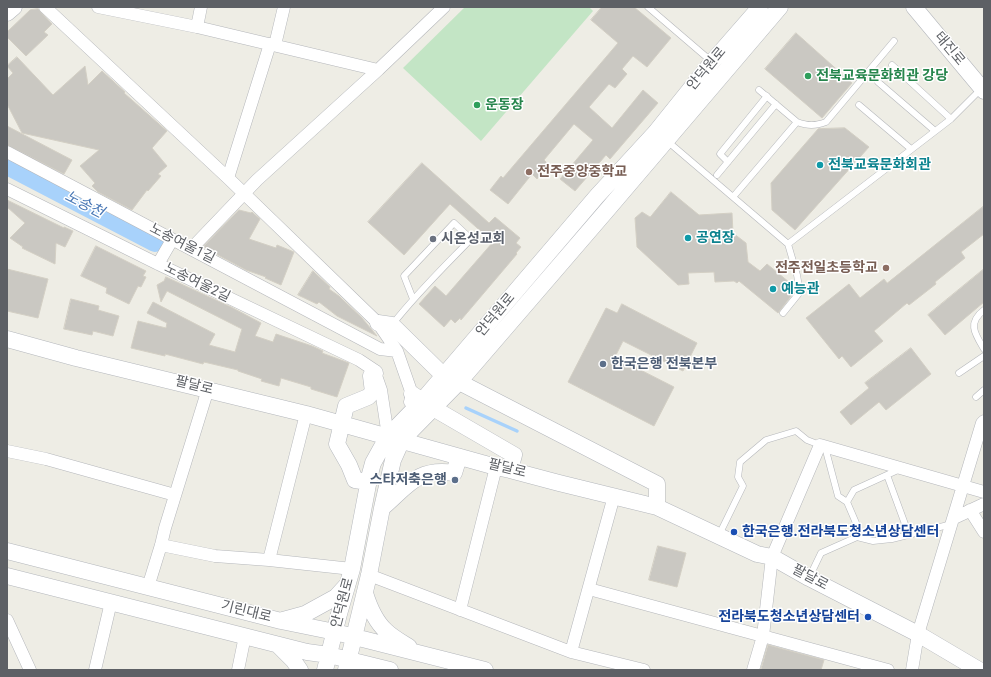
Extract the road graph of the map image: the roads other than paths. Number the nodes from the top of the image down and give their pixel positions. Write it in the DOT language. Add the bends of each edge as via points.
graph roads {
  1 [pos="14,7"];
  2 [pos="45,7"];
  3 [pos="98,7"];
  4 [pos="201,7"];
  5 [pos="284,7"];
  6 [pos="444,7"];
  7 [pos="648,7"];
  8 [pos="760,7"];
  9 [pos="780,7"];
  10 [pos="914,7"];
  11 [pos="7,13"];
  12 [pos="197,27"];
  13 [pos="894,41"];
  14 [pos="272,44"];
  15 [pos="712,62"];
  16 [pos="892,65"];
  17 [pos="378,70"];
  18 [pos="878,82"];
  19 [pos="983,88"];
  20 [pos="759,90"];
  21 [pos="767,96"];
  22 [pos="776,104"];
  23 [pos="859,105"];
  24 [pos="951,119"];
  25 [pos="797,122"];
  26 [pos="935,131"];
  27 [pos="661,137"];
  28 [pos="911,149"];
  29 [pos="7,152"];
  30 [pos="728,162"];
  31 [pos="717,175"];
  32 [pos="228,178"];
  33 [pos="7,189"];
  34 [pos="243,193"];
  35 [pos="733,197"];
  36 [pos="172,240"];
  37 [pos="788,244"];
  38 [pos="191,249"];
  39 [pos="158,264"];
  40 [pos="413,299"];
  41 [pos="984,310"];
  42 [pos="783,313"];
  43 [pos="385,324"];
  44 [pos="356,337"];
  45 [pos="7,339"];
  46 [pos="984,348"];
  47 [pos="397,351"];
  48 [pos="984,356"];
  49 [pos="359,360"];
  50 [pos="375,373"];
  51 [pos="959,373"];
  52 [pos="444,375"];
  53 [pos="459,382"];
  54 [pos="208,390"];
  55 [pos="984,390"];
  56 [pos="976,397"];
  57 [pos="422,401"];
  58 [pos="306,414"];
  59 [pos="984,421"];
  60 [pos="341,423"];
  61 [pos="395,438"];
  62 [pos="822,445"];
  63 [pos="7,451"];
  64 [pos="458,457"];
  65 [pos="503,468"];
  66 [pos="902,468"];
  67 [pos="887,475"];
  68 [pos="368,482"];
  69 [pos="963,486"];
  70 [pos="984,492"];
  71 [pos="175,495"];
  72 [pos="614,496"];
  73 [pos="847,502"];
  74 [pos="984,504"];
  75 [pos="657,507"];
  76 [pos="382,508"];
  77 [pos="970,510"];
  78 [pos="953,521"];
  79 [pos="984,532"];
  80 [pos="909,535"];
  81 [pos="719,536"];
  82 [pos="857,537"];
  83 [pos="161,545"];
  84 [pos="7,551"];
  85 [pos="772,557"];
  86 [pos="269,560"];
  87 [pos="352,570"];
  88 [pos="370,575"];
  89 [pos="7,576"];
  90 [pos="808,578"];
  91 [pos="347,584"];
  92 [pos="148,587"];
  93 [pos="589,589"];
  94 [pos="365,593"];
  95 [pos="111,602"];
  96 [pos="460,610"];
  97 [pos="7,620"];
  98 [pos="281,621"];
  99 [pos="335,632"];
  100 [pos="918,634"];
  101 [pos="245,636"];
  102 [pos="763,636"];
  103 [pos="354,637"];
  104 [pos="277,644"];
  105 [pos="416,652"];
  106 [pos="571,652"];
  107 [pos="327,662"];
  108 [pos="347,665"];
  109 [pos="30,670"];
  110 [pos="95,670"];
  111 [pos="238,670"];
  112 [pos="300,670"];
  113 [pos="390,670"];
  114 [pos="485,670"];
  115 [pos="644,670"];
  116 [pos="753,670"];
  117 [pos="888,670"];
  118 [pos="912,670"];
  119 [pos="979,670"];
  1 -- 11 [label="street"];
  2 -- 32 [label="street"];
  3 -- 12 [label="street"];
  4 -- 12 [label="street"];
  5 -- 14 [label="street"];
  6 -- 17 [label="street"];
  7 -- 15 [label="lane"];
  8 -- 15 [label="street, 안덕원로"];
  9 -- 27 [label="street, 안덕원로"];
  10 -- 19 [label="street, 태진로"];
  12 -- 14 [label="street"];
  13 -- 25 [label="lane" via="826,122 809,126"];
  14 -- 17 [label="street"];
  14 -- 32 [label="street"];
  15 -- 27 [label="street, 안덕원로"];
  16 -- 24 [label="lane"];
  17 -- 34 [label="street"];
  18 -- 26 [label="lane"];
  19 -- 24 [label="lane"];
  20 -- 21 [label="lane"];
  21 -- 22 [label="lane"];
  21 -- 30 [label="lane" via="720,154"];
  22 -- 25 [label="lane"];
  22 -- 30 [label="lane"];
  23 -- 28 [label="lane"];
  24 -- 26 [label="lane"];
  25 -- 35 [label="lane"];
  26 -- 28 [label="lane"];
  27 -- 35 [label="lane"];
  27 -- 52 [label="street, 안덕원로" via="597,196"];
  27 -- 53 [label="street, 안덕원로"];
  28 -- 37 [label="lane"];
  29 -- 36 [label="street, 노송여울1길"];
  30 -- 31 [label="lane"];
  32 -- 34 [label="street"];
  33 -- 39 [label="street, 노송여울2길"];
  34 -- 38 [label="street"];
  34 -- 43 [label="street"];
  35 -- 37 [label="lane"];
  36 -- 38 [label="street, 노송여울1길"];
  36 -- 39 [label="street"];
  37 -- 42 [label="lane" via="800,292"];
  38 -- 44 [label="street, 노송여울1길"];
  39 -- 49 [label="street, 노송여울2길"];
  40 -- 40 [label="lane" via="471,239 454,223 404,276"];
  40 -- 43 [label="lane"];
  41 -- 46 [label="lane" via="974,324 974,333"];
  43 -- 47 [label="street"];
  43 -- 52 [label="street"];
  44 -- 47 [label="street, 노송여울1길" via="380,349"];
  44 -- 49 [label="street" via="367,351"];
  45 -- 54 [label="street, 팔달로"];
  47 -- 57 [label="street"];
  48 -- 51 [label="lane"];
  49 -- 50 [label="street, 노송여울2길"];
  50 -- 60 [label="street" via="371,376 373,392 368,397 346,406"];
  50 -- 61 [label="street"];
  52 -- 57 [label="street, 안덕원로"];
  53 -- 57 [label="street, 안덕원로"];
  53 -- 75 [label="street" via="657,484"];
  54 -- 58 [label="street, 팔달로"];
  54 -- 71 [label="street"];
  55 -- 56 [label="lane"];
  57 -- 61 [label="street, 안덕원로"];
  57 -- 61 [label="street, 안덕원로" via="405,420"];
  57 -- 65 [label="street" via="514,455"];
  58 -- 60 [label="street, 팔달로"];
  58 -- 86 [label="street"];
  59 -- 69 [label="street"];
  60 -- 61 [label="street, 팔달로"];
  60 -- 68 [label="street" via="337,444 355,480"];
  61 -- 64 [label="street, 팔달로"];
  61 -- 68 [label="street, 안덕원로" via="373,463"];
  61 -- 76 [label="street, 안덕원로" via="393,460"];
  62 -- 66 [label="street"];
  62 -- 73 [label="lane" via="838,496"];
  62 -- 81 [label="lane" via="807,440 796,431 766,440 740,462 738,477 743,486"];
  62 -- 85 [label="street"];
  63 -- 71 [label="street" via="46,459"];
  64 -- 65 [label="street, 팔달로"];
  64 -- 76 [label="street" via="454,473 438,472 412,481"];
  65 -- 72 [label="street, 팔달로"];
  65 -- 96 [label="street"];
  66 -- 67 [label="lane"];
  66 -- 69 [label="street"];
  67 -- 73 [label="lane" via="854,490"];
  67 -- 80 [label="lane"];
  68 -- 87 [label="street, 안덕원로"];
  69 -- 70 [label="street"];
  69 -- 78 [label="street"];
  71 -- 83 [label="street"];
  72 -- 75 [label="street, 팔달로"];
  72 -- 93 [label="street"];
  73 -- 82 [label="lane" via="856,523"];
  74 -- 77 [label="street"];
  75 -- 81 [label="street, 팔달로"];
  76 -- 88 [label="street, 안덕원로"];
  77 -- 78 [label="street"];
  77 -- 79 [label="street"];
  78 -- 80 [label="lane"];
  78 -- 100 [label="street"];
  80 -- 82 [label="lane" via="873,541"];
  81 -- 85 [label="street, 팔달로" via="757,554"];
  82 -- 90 [label="lane" via="821,553"];
  83 -- 86 [label="street" via="215,556"];
  83 -- 92 [label="street"];
  84 -- 92 [label="street, 기린대로"];
  85 -- 90 [label="street, 팔달로"];
  85 -- 102 [label="street"];
  86 -- 87 [label="street"];
  87 -- 91 [label="street, 안덕원로"];
  88 -- 94 [label="street, 안덕원로"];
  88 -- 96 [label="street"];
  89 -- 95 [label="street, 기린대로"];
  90 -- 100 [label="street, 팔달로"];
  91 -- 98 [label="street" via="336,597 305,614"];
  91 -- 99 [label="street, 안덕원로"];
  92 -- 98 [label="street, 기린대로"];
  93 -- 102 [label="street"];
  93 -- 106 [label="street"];
  94 -- 103 [label="street, 안덕원로"];
  94 -- 105 [label="street" via="369,605 386,632"];
  95 -- 101 [label="street, 기린대로"];
  95 -- 110 [label="street"];
  96 -- 106 [label="street"];
  97 -- 109 [label="street"];
  98 -- 99 [label="street, 기린대로"];
  99 -- 103 [label="street, 기린대로"];
  99 -- 107 [label="street, 안덕원로"];
  100 -- 118 [label="street"];
  100 -- 119 [label="street, 팔달로"];
  101 -- 104 [label="street, 기린대로"];
  101 -- 111 [label="street"];
  102 -- 116 [label="street"];
  102 -- 117 [label="street"];
  103 -- 105 [label="street, 기린대로"];
  103 -- 108 [label="street, 안덕원로"];
  104 -- 107 [label="street, 기린대로" via="307,652"];
  104 -- 112 [label="street"];
  105 -- 114 [label="street, 기린대로"];
  106 -- 115 [label="street"];
  107 -- 108 [label="street, 기린대로"];
  108 -- 113 [label="street, 기린대로"];
}
